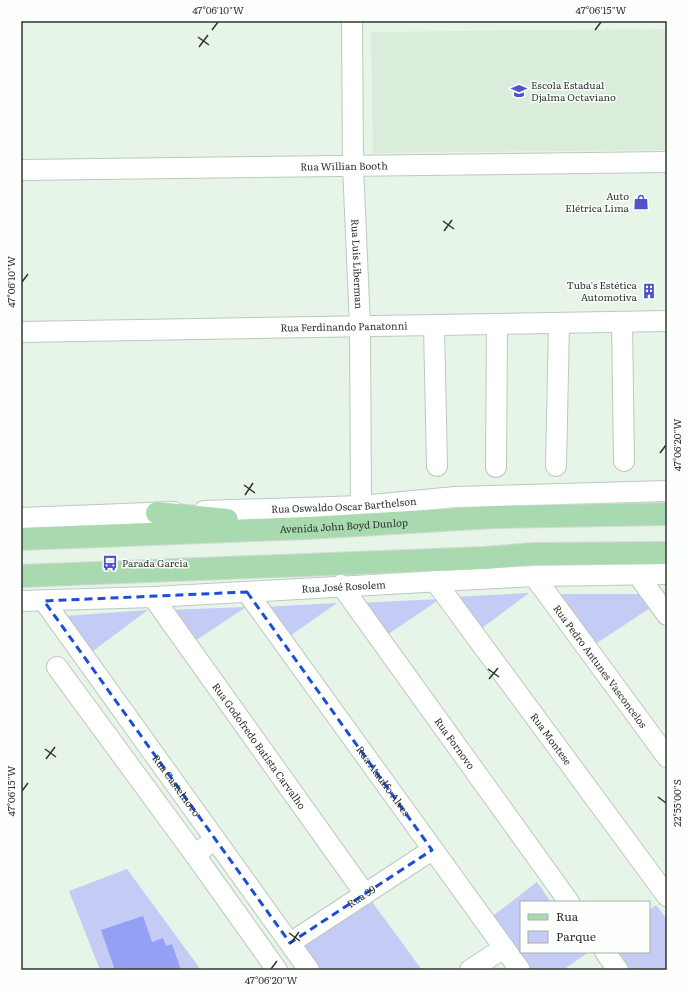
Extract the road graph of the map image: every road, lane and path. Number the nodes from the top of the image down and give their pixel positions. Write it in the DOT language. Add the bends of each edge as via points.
graph roads {
  1 [pos="352,21"];
  2 [pos="667,162"];
  3 [pos="353,166"];
  4 [pos="21,170"];
  5 [pos="667,321"];
  6 [pos="622,322"];
  7 [pos="559,324"];
  8 [pos="497,325"];
  9 [pos="360,326"];
  10 [pos="434,326"];
  11 [pos="21,332"];
  12 [pos="624,461"];
  13 [pos="437,466"];
  14 [pos="556,466"];
  15 [pos="496,467"];
  16 [pos="667,491"];
  17 [pos="361,506"];
  18 [pos="157,513"];
  19 [pos="667,514"];
  20 [pos="21,518"];
  21 [pos="308,528"];
  22 [pos="21,539"];
  23 [pos="667,553"];
  24 [pos="667,574"];
  25 [pos="638,575"];
  26 [pos="21,576"];
  27 [pos="534,576"];
  28 [pos="435,581"];
  29 [pos="341,585"];
  30 [pos="247,592"];
  31 [pos="154,597"];
  32 [pos="21,601"];
  33 [pos="44,601"];
  34 [pos="667,615"];
  35 [pos="57,667"];
  36 [pos="667,758"];
  37 [pos="215,839"];
  38 [pos="432,850"];
  39 [pos="195,855"];
  40 [pos="365,894"];
  41 [pos="667,896"];
  42 [pos="568,901"];
  43 [pos="290,943"];
  44 [pos="504,948"];
  45 [pos="606,953"];
  46 [pos="277,970"];
  47 [pos="309,970"];
  48 [pos="470,970"];
  49 [pos="520,970"];
  50 [pos="618,970"];
  1 -- 3 [label="street, Rua Luis Liberman"];
  2 -- 3 [label="street, Rua Willian Booth"];
  3 -- 4 [label="street, Rua Willian Booth"];
  3 -- 9 [label="street, Rua Luis Liberman"];
  5 -- 6 [label="street, Rua Ferdinando Panatonni"];
  6 -- 7 [label="street, Rua Ferdinando Panatonni"];
  6 -- 12 [label="street"];
  7 -- 8 [label="street, Rua Ferdinando Panatonni"];
  7 -- 14 [label="street"];
  8 -- 10 [label="street, Rua Ferdinando Panatonni"];
  8 -- 15 [label="street"];
  9 -- 10 [label="street, Rua Ferdinando Panatonni"];
  9 -- 11 [label="street, Rua Ferdinando Panatonni"];
  9 -- 17 [label="street, Rua Luis Liberman"];
  10 -- 13 [label="street"];
  16 -- 17 [label="street, Rua Oswaldo Oscar Barthelson" via="455,498"];
  17 -- 18 [label="street, Rua Oswaldo Oscar Barthelson"];
  18 -- 20 [label="street, Rua Oswaldo Oscar Barthelson"];
  18 -- 21 [label="main road"];
  19 -- 21 [label="main road, Avenida John Boyd Dunlop" via="495,517"];
  21 -- 22 [label="main road, Avenida John Boyd Dunlop"];
  23 -- 26 [label="main road" via="534,554"];
  24 -- 25 [label="street, Rua José Rosolem"];
  25 -- 27 [label="street, Rua José Rosolem"];
  25 -- 34 [label="street"];
  27 -- 28 [label="street, Rua José Rosolem"];
  27 -- 36 [label="street, Rua Pedro Antunes Vasconcelos"];
  28 -- 29 [label="street, Rua José Rosolem"];
  28 -- 41 [label="street, Rua Montese"];
  29 -- 30 [label="street, Rua José Rosolem"];
  29 -- 42 [label="street, Rua Fornovo"];
  30 -- 31 [label="street, Rua José Rosolem"];
  30 -- 38 [label="street, Rua Ataulfo Alves"];
  31 -- 33 [label="street, Rua José Rosolem"];
  31 -- 40 [label="street, Rua Godofredo Batista Carvalho"];
  32 -- 33 [label="street, Rua José Rosolem"];
  33 -- 37 [label="street, Rua Castelnovo"];
  35 -- 39 [label="street"];
  37 -- 39 [label="street"];
  37 -- 43 [label="street, Rua Castelnovo"];
  38 -- 40 [label="street, Rua 39"];
  38 -- 44 [label="street, Rua Ataulfo Alves"];
  39 -- 46 [label="street"];
  40 -- 43 [label="street, Rua 39"];
  43 -- 47 [label="street, Rua Castelnovo"];
  44 -- 48 [label="street"];
  44 -- 49 [label="street, Rua Ataulfo Alves"];
  45 -- 50 [label="street"];
}
